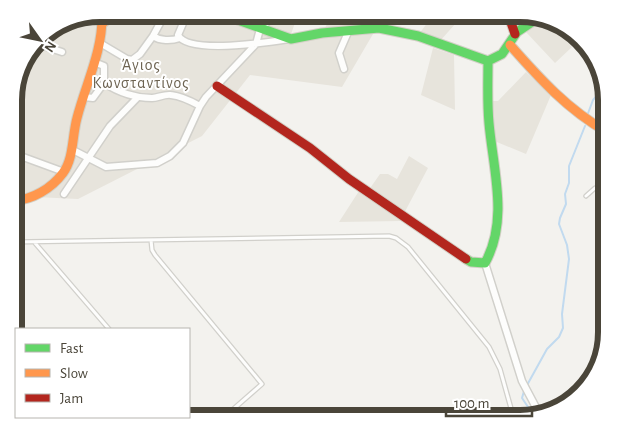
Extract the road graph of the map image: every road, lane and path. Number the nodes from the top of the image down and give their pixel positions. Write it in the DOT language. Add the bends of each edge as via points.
graph roads {
  1 [pos="102,22"];
  2 [pos="161,22"];
  3 [pos="183,22"];
  4 [pos="244,22"];
  5 [pos="265,22"];
  6 [pos="512,23"];
  7 [pos="528,23"];
  8 [pos="262,29"];
  9 [pos="349,30"];
  10 [pos="516,34"];
  11 [pos="154,36"];
  12 [pos="180,38"];
  13 [pos="291,39"];
  14 [pos="100,43"];
  15 [pos="256,44"];
  16 [pos="510,45"];
  17 [pos="488,61"];
  18 [pos="94,62"];
  19 [pos="344,69"];
  20 [pos="104,84"];
  21 [pos="217,86"];
  22 [pos="84,97"];
  23 [pos="138,97"];
  24 [pos="200,106"];
  25 [pos="598,128"];
  26 [pos="71,149"];
  27 [pos="22,157"];
  28 [pos="88,158"];
  29 [pos="64,172"];
  30 [pos="598,190"];
  31 [pos="64,194"];
  32 [pos="586,196"];
  33 [pos="22,200"];
  34 [pos="151,240"];
  35 [pos="23,241"];
  36 [pos="35,242"];
  37 [pos="485,263"];
  38 [pos="108,328"];
  39 [pos="537,409"];
  40 [pos="232,410"];
  41 [pos="511,410"];
  1 -- 14 [label="street"];
  2 -- 11 [label="street"];
  3 -- 12 [label="street" via="178,35"];
  4 -- 8 [label="street"];
  5 -- 8 [label="street"];
  6 -- 10 [label="street"];
  7 -- 10 [label="street"];
  8 -- 13 [label="street"];
  8 -- 15 [label="street"];
  9 -- 13 [label="street"];
  9 -- 17 [label="street" via="373,28 418,36"];
  9 -- 19 [label="street" via="339,53"];
  10 -- 16 [label="street"];
  11 -- 12 [label="street" via="169,40"];
  11 -- 14 [label="street" via="132,60"];
  12 -- 15 [label="street" via="206,46"];
  13 -- 15 [label="street"];
  14 -- 18 [label="street"];
  15 -- 21 [label="street"];
  16 -- 17 [label="street" via="501,56"];
  16 -- 25 [label="street" via="557,97"];
  17 -- 37 [label="street" via="488,121 497,234"];
  18 -- 20 [label="street" via="104,66"];
  18 -- 22 [label="street"];
  20 -- 22 [label="street" via="93,98"];
  20 -- 23 [label="street"];
  21 -- 24 [label="street"];
  21 -- 37 [label="street" via="310,148 348,179 458,255 471,262"];
  22 -- 26 [label="street"];
  23 -- 24 [label="street" via="170,95"];
  23 -- 28 [label="street" via="110,126"];
  24 -- 28 [label="street" via="183,143 162,161 106,167"];
  26 -- 28 [label="street"];
  26 -- 29 [label="street"];
  27 -- 29 [label="street"];
  28 -- 31 [label="street"];
  29 -- 33 [label="street" via="49,187"];
  30 -- 32 [label="lane" via="594,188"];
  34 -- 36 [label="lane"];
  34 -- 40 [label="lane" via="155,255 262,384"];
  34 -- 41 [label="lane" via="396,238 408,247 489,347 500,369"];
  35 -- 36 [label="lane"];
  36 -- 38 [label="lane"];
  37 -- 39 [label="street" via="526,388"];
}
